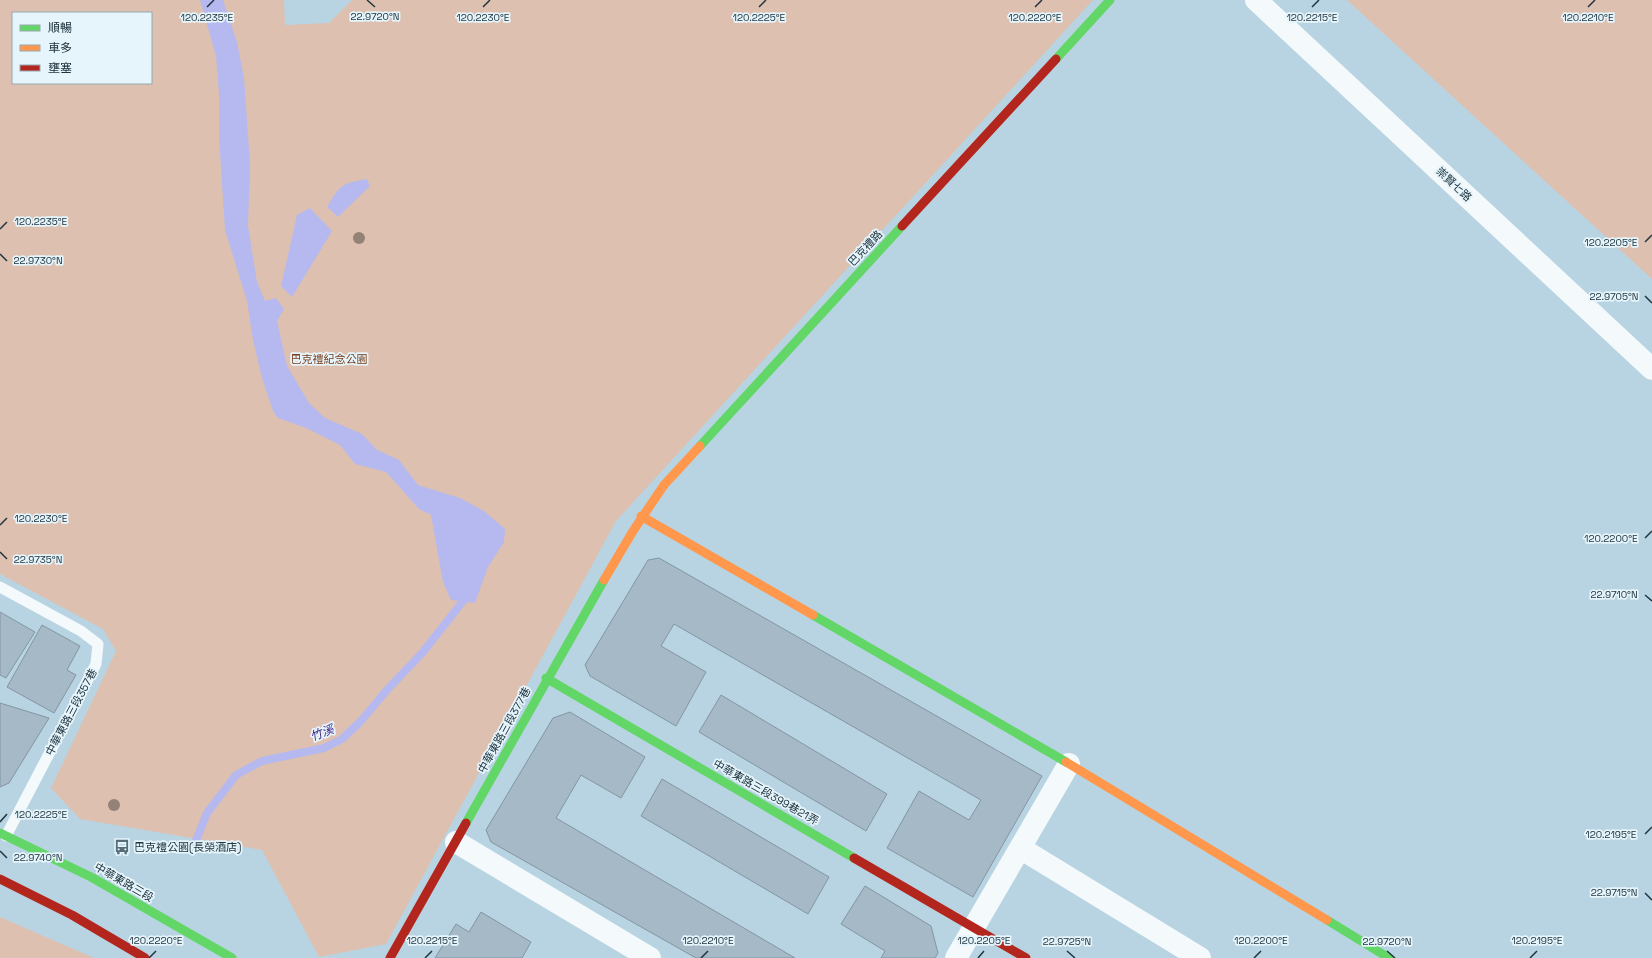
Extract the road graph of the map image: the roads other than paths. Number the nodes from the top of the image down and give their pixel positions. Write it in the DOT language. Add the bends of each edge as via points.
graph roads {
  1 [pos="1110,0"];
  2 [pos="1256,0"];
  3 [pos="1652,369"];
  4 [pos="641,516"];
  5 [pos="0,587"];
  6 [pos="546,678"];
  7 [pos="1069,764"];
  8 [pos="3,835"];
  9 [pos="456,842"];
  10 [pos="1020,848"];
  11 [pos="0,879"];
  12 [pos="974,927"];
  13 [pos="145,958"];
  14 [pos="232,958"];
  15 [pos="390,958"];
  16 [pos="650,958"];
  17 [pos="956,958"];
  18 [pos="1026,958"];
  19 [pos="1200,958"];
  20 [pos="1389,958"];
  1 -- 4 [label="street, 巴克禮路" via="664,485"];
  2 -- 3 [label="street, 崇賢七路"];
  4 -- 6 [label="street, 中華東路三段377巷"];
  4 -- 7 [label="street"];
  5 -- 8 [label="lane, 中華東路三段357巷" via="81,631 98,644 96,664"];
  6 -- 9 [label="street, 中華東路三段377巷"];
  6 -- 12 [label="street, 中華東路三段399巷21弄"];
  7 -- 10 [label="street"];
  7 -- 20 [label="street"];
  8 -- 14 [label="street, 中華東路三段" via="91,877"];
  9 -- 15 [label="street, 中華東路三段377巷"];
  9 -- 16 [label="street"];
  10 -- 12 [label="street"];
  10 -- 19 [label="street"];
  11 -- 13 [label="street" via="72,915"];
  12 -- 17 [label="street"];
  12 -- 18 [label="street, 中華東路三段399巷21弄"];
}
